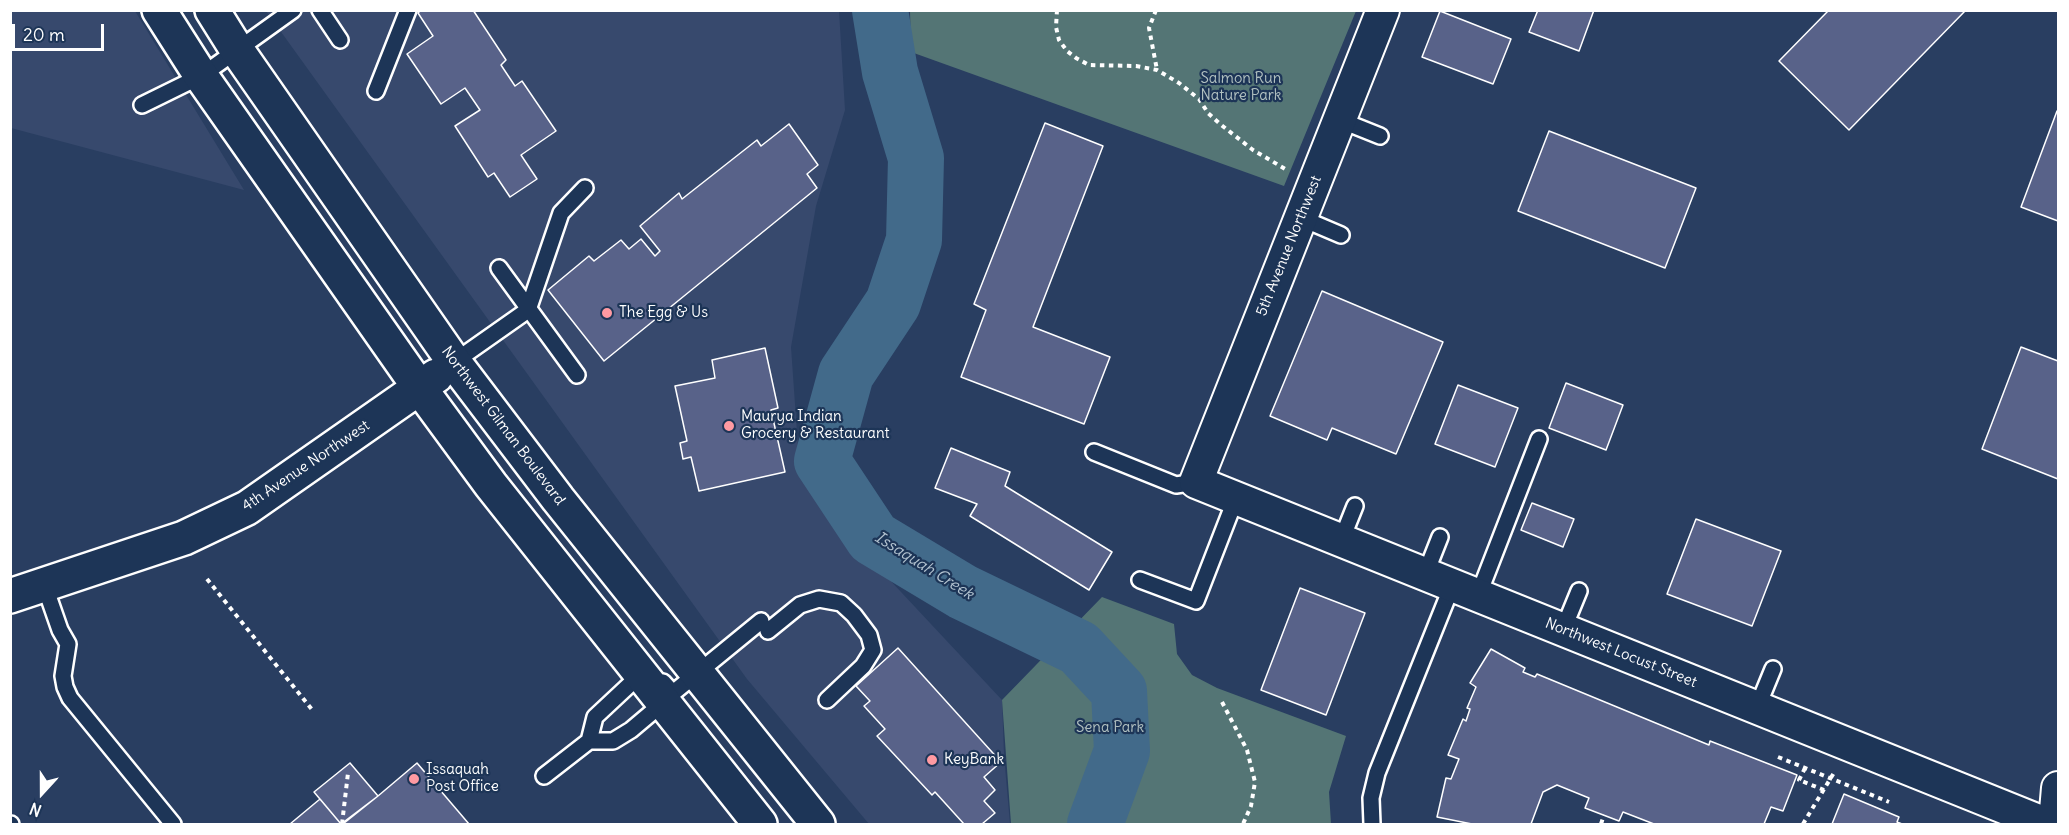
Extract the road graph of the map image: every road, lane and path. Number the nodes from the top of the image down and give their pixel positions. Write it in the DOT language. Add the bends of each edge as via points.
graph roads {
  1 [pos="159,10"];
  2 [pos="212,10"];
  3 [pos="293,10"];
  4 [pos="408,10"];
  5 [pos="1057,10"];
  6 [pos="1156,10"];
  7 [pos="1383,10"];
  8 [pos="320,11"];
  9 [pos="340,40"];
  10 [pos="237,50"];
  11 [pos="1157,70"];
  12 [pos="201,76"];
  13 [pos="376,91"];
  14 [pos="142,105"];
  15 [pos="1340,120"];
  16 [pos="1380,135"];
  17 [pos="1314,183"];
  18 [pos="585,188"];
  19 [pos="1301,218"];
  20 [pos="1341,235"];
  21 [pos="499,268"];
  22 [pos="528,310"];
  23 [pos="454,362"];
  24 [pos="577,375"];
  25 [pos="419,387"];
  26 [pos="1539,439"];
  27 [pos="1094,452"];
  28 [pos="1196,482"];
  29 [pos="1236,498"];
  30 [pos="1355,506"];
  31 [pos="1440,537"];
  32 [pos="1341,541"];
  33 [pos="207,579"];
  34 [pos="1140,580"];
  35 [pos="44,584"];
  36 [pos="1452,585"];
  37 [pos="1579,591"];
  38 [pos="10,596"];
  39 [pos="605,629"];
  40 [pos="1563,630"];
  41 [pos="1773,669"];
  42 [pos="697,673"];
  43 [pos="641,674"];
  44 [pos="827,700"];
  45 [pos="1222,702"];
  46 [pos="663,703"];
  47 [pos="1757,708"];
  48 [pos="314,712"];
  49 [pos="588,741"];
  50 [pos="1778,757"];
  51 [pos="1804,768"];
  52 [pos="348,773"];
  53 [pos="544,776"];
  54 [pos="1831,778"];
  55 [pos="2058,788"];
  56 [pos="1824,790"];
  57 [pos="1888,802"];
  58 [pos="1604,815"];
  59 [pos="173,825"];
  60 [pos="342,825"];
  61 [pos="760,825"];
  62 [pos="818,825"];
  63 [pos="1243,825"];
  64 [pos="1372,825"];
  65 [pos="1600,825"];
  66 [pos="1803,825"];
  67 [pos="2046,825"];
  68 [pos="2057,825"];
  1 -- 12 [label="street"];
  2 -- 10 [label="street, Northwest Gilman Boulevard"];
  3 -- 10 [label="lane"];
  4 -- 13 [label="lane"];
  5 -- 11 [label="path" via="1059,40 1076,58 1089,65"];
  6 -- 11 [label="path" via="1149,28"];
  7 -- 15 [label="street, 5th Avenue Northwest"];
  8 -- 9 [label="lane"];
  10 -- 12 [label="lane"];
  10 -- 23 [label="street, Northwest Gilman Boulevard"];
  11 -- 17 [label="path" via="1199,99 1208,113 1253,150"];
  12 -- 14 [label="lane"];
  12 -- 25 [label="street"];
  15 -- 16 [label="lane"];
  15 -- 17 [label="street, 5th Avenue Northwest"];
  17 -- 19 [label="street, 5th Avenue Northwest"];
  18 -- 22 [label="lane" via="561,213"];
  19 -- 20 [label="lane"];
  19 -- 28 [label="street, 5th Avenue Northwest"];
  21 -- 22 [label="lane"];
  22 -- 23 [label="lane"];
  22 -- 24 [label="lane"];
  23 -- 25 [label="street, 4th Avenue Northwest"];
  23 -- 42 [label="street, Northwest Gilman Boulevard"];
  25 -- 35 [label="street, 4th Avenue Northwest" via="247,508 184,538"];
  25 -- 39 [label="street"];
  26 -- 36 [label="lane"];
  27 -- 28 [label="lane" via="1176,485"];
  28 -- 29 [label="street, Northwest Locust Street"];
  29 -- 32 [label="street, Northwest Locust Street"];
  29 -- 34 [label="lane" via="1196,601"];
  30 -- 32 [label="lane"];
  31 -- 36 [label="lane"];
  32 -- 36 [label="street, Northwest Locust Street"];
  33 -- 48 [label="path"];
  35 -- 38 [label="street, 4th Avenue Northwest"];
  35 -- 59 [label="lane" via="68,644 64,687"];
  36 -- 40 [label="street, Northwest Locust Street"];
  36 -- 64 [label="lane" via="1377,773 1371,798"];
  37 -- 40 [label="lane"];
  39 -- 42 [label="lane" via="635,647 673,693"];
  39 -- 43 [label="street"];
  40 -- 47 [label="street, Northwest Locust Street"];
  41 -- 47 [label="lane"];
  42 -- 44 [label="lane" via="800,604 819,599 841,603 868,635 873,650 863,666"];
  42 -- 62 [label="street, Northwest Gilman Boulevard"];
  43 -- 46 [label="street"];
  43 -- 49 [label="lane" via="595,717"];
  45 -- 63 [label="path" via="1247,750 1255,782"];
  46 -- 49 [label="lane" via="613,741"];
  46 -- 61 [label="street"];
  47 -- 67 [label="street, Northwest Locust Street"];
  49 -- 53 [label="lane"];
  50 -- 51 [label="path"];
  51 -- 54 [label="path"];
  51 -- 56 [label="path" via="1799,780"];
  52 -- 60 [label="path"];
  54 -- 56 [label="path"];
  54 -- 57 [label="path"];
  55 -- 68 [label="street"];
  56 -- 66 [label="path"];
  58 -- 65 [label="path"];
}
